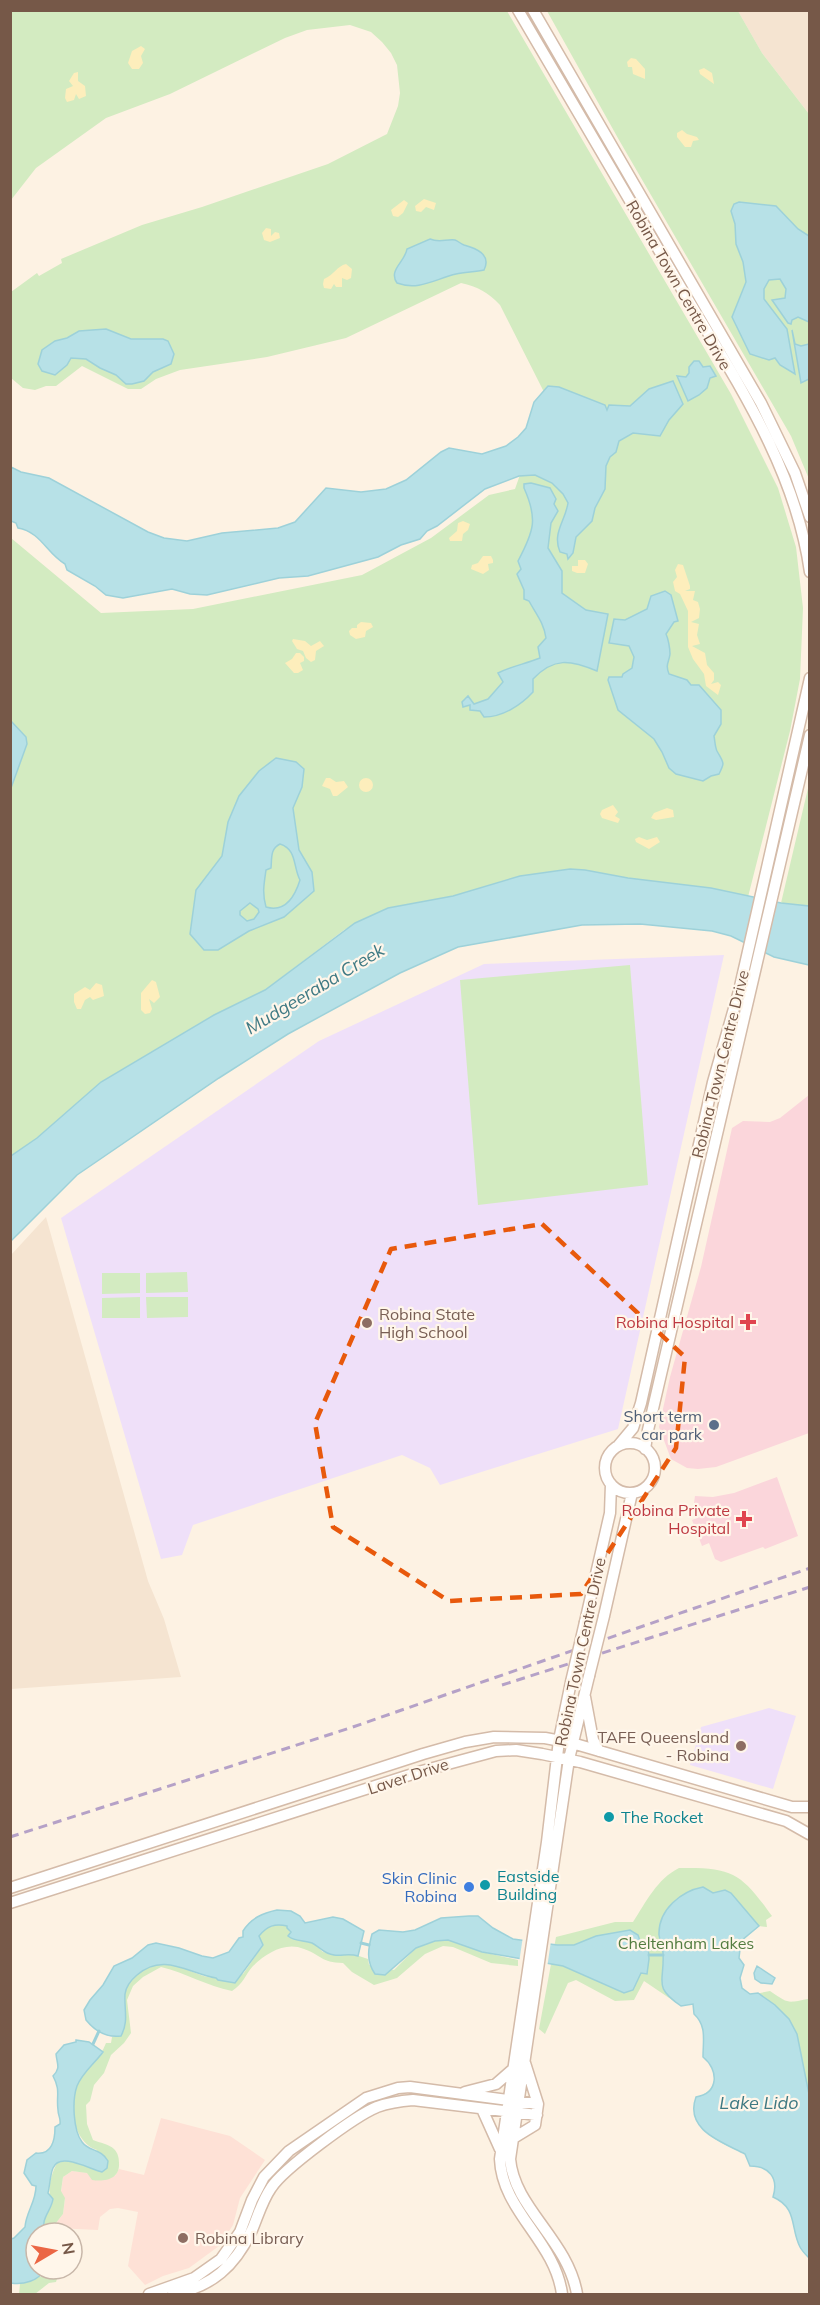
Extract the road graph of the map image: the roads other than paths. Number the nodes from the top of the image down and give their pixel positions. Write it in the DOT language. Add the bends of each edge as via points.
graph roads {
  1 [pos="518,10"];
  2 [pos="533,10"];
  3 [pos="708,323"];
  4 [pos="810,517"];
  5 [pos="810,572"];
  6 [pos="810,678"];
  7 [pos="810,735"];
  8 [pos="772,872"];
  9 [pos="744,992"];
  10 [pos="618,1446"];
  11 [pos="645,1449"];
  12 [pos="611,1484"];
  13 [pos="632,1493"];
  14 [pos="584,1694"];
  15 [pos="559,1740"];
  16 [pos="572,1743"];
  17 [pos="599,1751"];
  18 [pos="557,1756"];
  19 [pos="569,1759"];
  20 [pos="810,1807"];
  21 [pos="810,1820"];
  22 [pos="809,1834"];
  23 [pos="10,1888"];
  24 [pos="10,1903"];
  25 [pos="538,1929"];
  26 [pos="531,1973"];
  27 [pos="524,2060"];
  28 [pos="512,2070"];
  29 [pos="459,2094"];
  30 [pos="512,2107"];
  31 [pos="482,2109"];
  32 [pos="538,2110"];
  33 [pos="512,2139"];
  34 [pos="501,2150"];
  35 [pos="149,2295"];
  36 [pos="173,2295"];
  37 [pos="562,2295"];
  38 [pos="577,2295"];
  1 -- 3 [label="main road, Robina Town Centre Drive"];
  2 -- 3 [label="main road, Robina Town Centre Drive"];
  3 -- 4 [label="main road, Robina Town Centre Drive" via="741,369 783,446"];
  3 -- 5 [label="main road, Robina Town Centre Drive" via="783,471"];
  6 -- 8 [label="main road, Robina Town Centre Drive"];
  7 -- 8 [label="main road, Robina Town Centre Drive"];
  8 -- 9 [label="main road, Robina Town Centre Drive"];
  9 -- 10 [label="main road, Robina Town Centre Drive" via="713,1082 641,1403 633,1428"];
  9 -- 11 [label="main road, Robina Town Centre Drive"];
  10 -- 11 [label="main road" via="632,1444"];
  10 -- 12 [label="main road" via="605,1467"];
  11 -- 13 [label="main road" via="653,1460 654,1473 646,1487"];
  12 -- 13 [label="main road"];
  12 -- 15 [label="main road, Robina Town Centre Drive, bridge" via="610,1513"];
  13 -- 14 [label="main road, Robina Town Centre Drive, bridge"];
  14 -- 16 [label="main road, Robina Town Centre Drive"];
  14 -- 17 [label="main road" via="593,1740"];
  15 -- 16 [label="main road, Laver Drive"];
  15 -- 18 [label="main road, Robina Town Centre Drive"];
  15 -- 23 [label="main road, Laver Drive" via="518,1736 465,1742"];
  16 -- 17 [label="main road, Laver Drive"];
  16 -- 19 [label="main road, Robina Town Centre Drive"];
  17 -- 20 [label="main road, Laver Drive" via="792,1807"];
  18 -- 19 [label="main road, Laver Drive"];
  18 -- 24 [label="main road, Laver Drive" via="516,1750 484,1753"];
  18 -- 25 [label="main road, Robina Town Centre Drive"];
  19 -- 22 [label="main road, Laver Drive" via="786,1821"];
  19 -- 25 [label="main road, Robina Town Centre Drive"];
  21 -- 22 [label="main road"];
  25 -- 26 [label="main road, Robina Town Centre Drive"];
  26 -- 27 [label="main road, Robina Town Centre Drive"];
  26 -- 28 [label="main road, Robina Town Centre Drive"];
  27 -- 30 [label="main road, Robina Town Centre Drive"];
  27 -- 32 [label="main road"];
  28 -- 29 [label="main road" via="496,2084"];
  28 -- 30 [label="main road, Robina Town Centre Drive"];
  29 -- 30 [label="main road"];
  29 -- 35 [label="main road" via="398,2088 357,2104 275,2163 255,2192 240,2232 221,2259 194,2278"];
  30 -- 31 [label="main road"];
  30 -- 32 [label="main road"];
  30 -- 33 [label="main road"];
  30 -- 34 [label="main road"];
  31 -- 34 [label="main road"];
  31 -- 36 [label="main road" via="413,2100 394,2102 366,2113 277,2181 244,2244 220,2274 200,2288"];
  32 -- 33 [label="main road" via="535,2125"];
  33 -- 38 [label="main road" via="513,2179 567,2261"];
  34 -- 37 [label="main road" via="503,2184 551,2258"];
}
